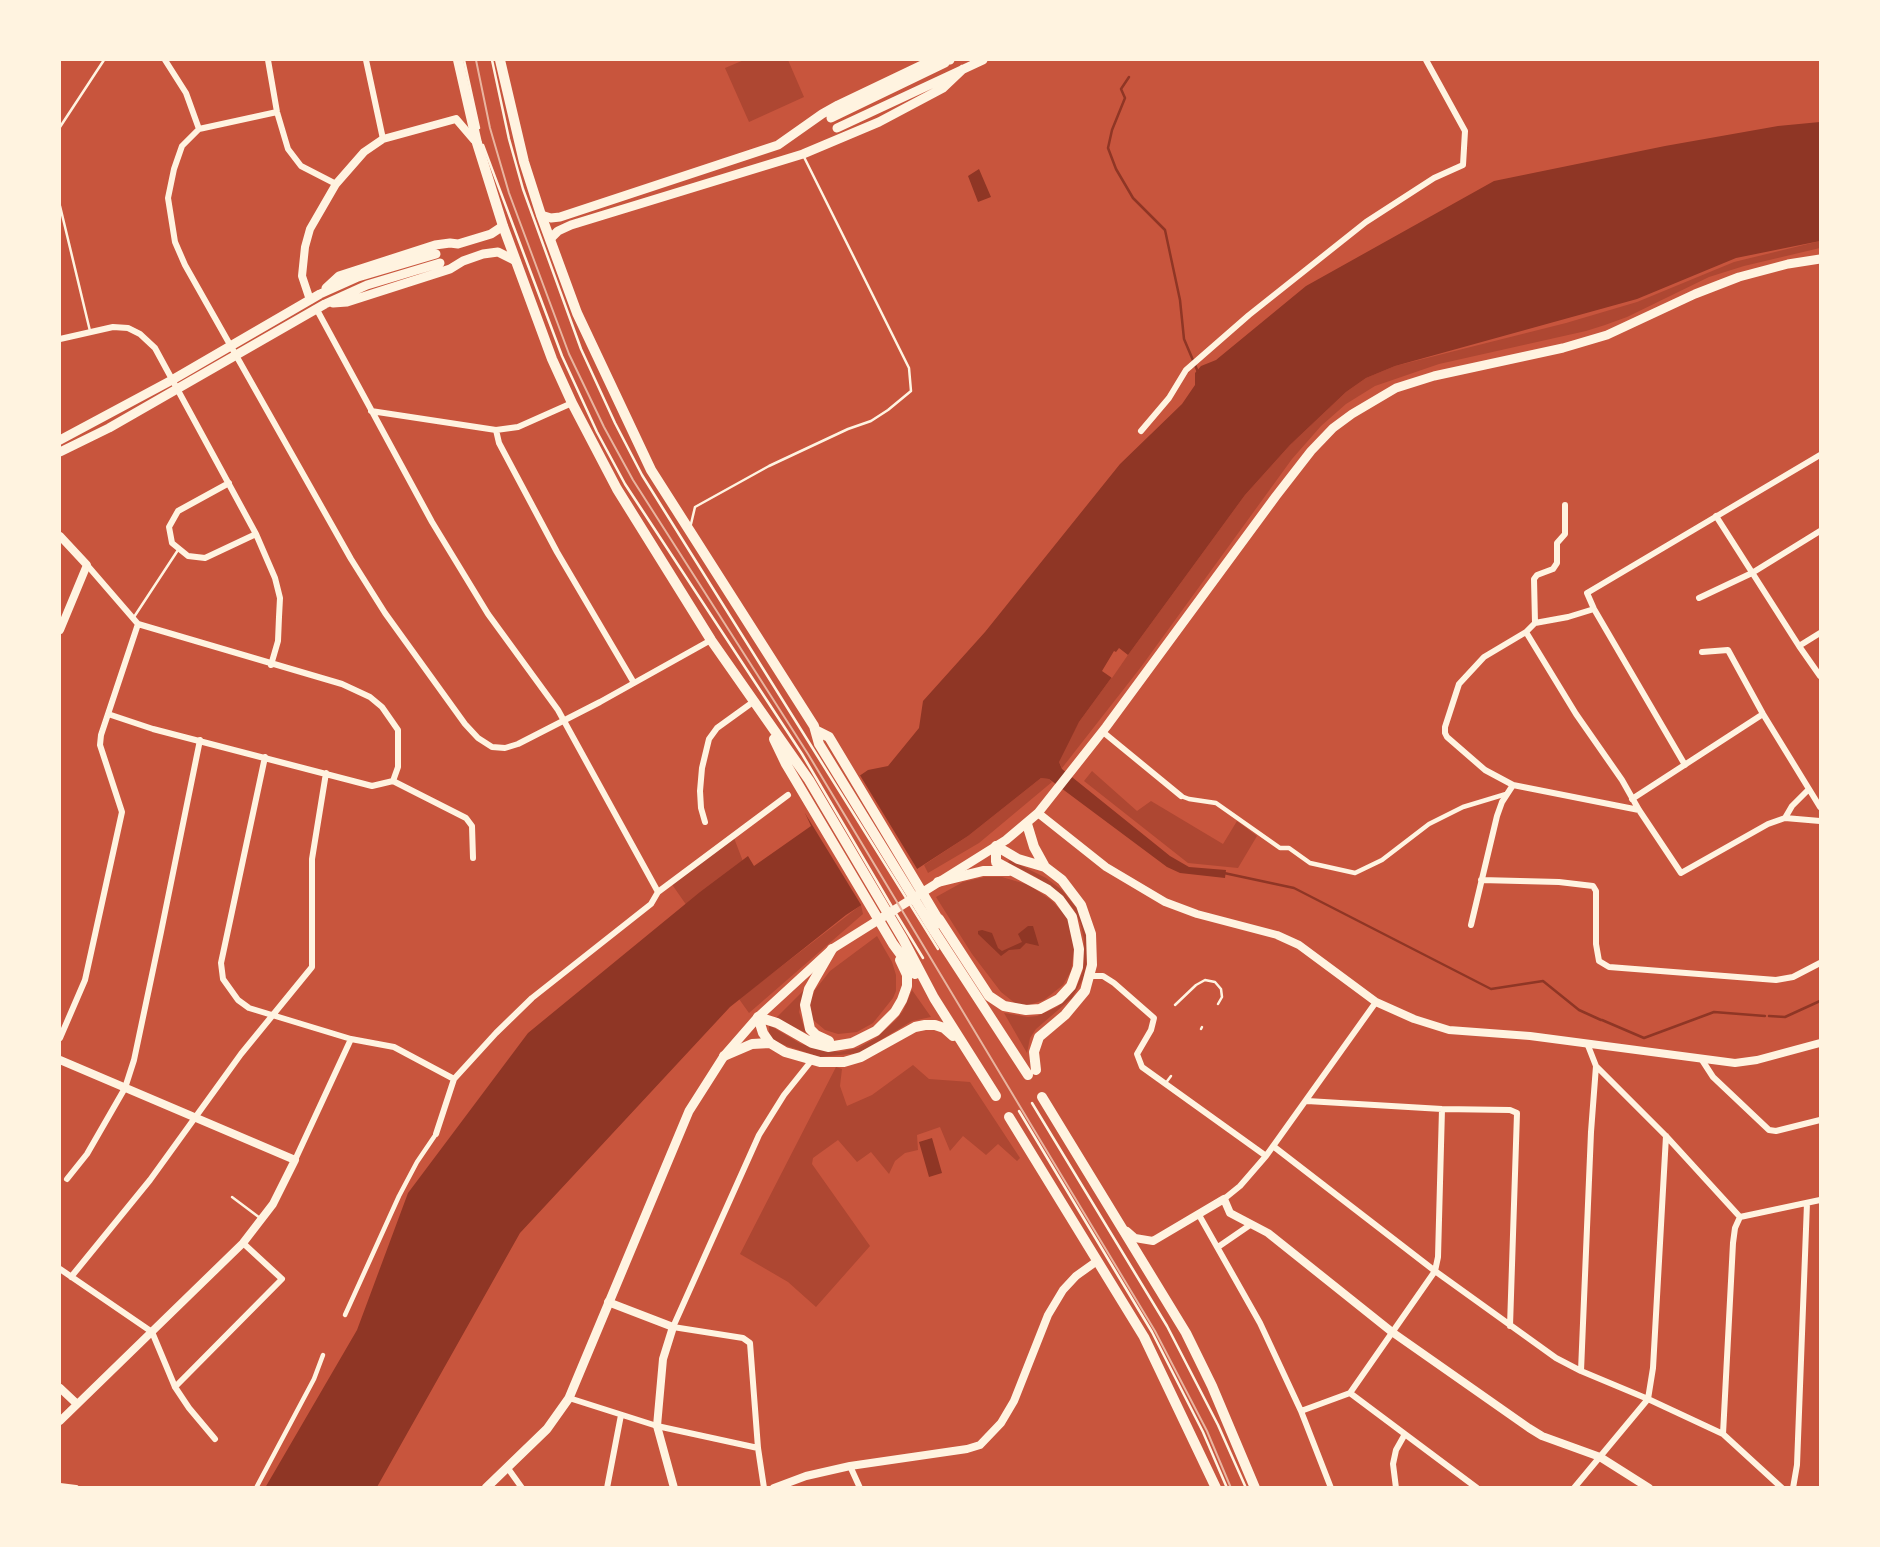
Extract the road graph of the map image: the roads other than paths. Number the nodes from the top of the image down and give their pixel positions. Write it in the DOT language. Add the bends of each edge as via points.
graph roads {
  1 [pos="104,60"];
  2 [pos="165,60"];
  3 [pos="268,60"];
  4 [pos="366,60"];
  5 [pos="458,60"];
  6 [pos="464,60"];
  7 [pos="492,60"];
  8 [pos="500,60"];
  9 [pos="952,60"];
  10 [pos="983,60"];
  11 [pos="1426,60"];
  12 [pos="963,69"];
  13 [pos="276,112"];
  14 [pos="831,118"];
  15 [pos="60,127"];
  16 [pos="837,128"];
  17 [pos="198,129"];
  18 [pos="383,139"];
  19 [pos="477,143"];
  20 [pos="778,145"];
  21 [pos="803,154"];
  22 [pos="783,161"];
  23 [pos="336,184"];
  24 [pos="601,204"];
  25 [pos="60,206"];
  26 [pos="604,214"];
  27 [pos="541,215"];
  28 [pos="503,226"];
  29 [pos="550,239"];
  30 [pos="458,244"];
  31 [pos="1821,259"];
  32 [pos="463,261"];
  33 [pos="516,261"];
  34 [pos="320,294"];
  35 [pos="317,304"];
  36 [pos="90,331"];
  37 [pos="60,339"];
  38 [pos="232,350"];
  39 [pos="175,384"];
  40 [pos="572,403"];
  41 [pos="371,411"];
  42 [pos="496,430"];
  43 [pos="1141,430"];
  44 [pos="60,440"];
  45 [pos="60,452"];
  46 [pos="1821,455"];
  47 [pos="229,483"];
  48 [pos="1565,505"];
  49 [pos="1716,516"];
  50 [pos="1821,531"];
  51 [pos="256,534"];
  52 [pos="60,536"];
  53 [pos="695,538"];
  54 [pos="178,550"];
  55 [pos="87,565"];
  56 [pos="1752,573"];
  57 [pos="1699,598"];
  58 [pos="1594,608"];
  59 [pos="136,621"];
  60 [pos="1535,623"];
  61 [pos="60,630"];
  62 [pos="1526,632"];
  63 [pos="1821,632"];
  64 [pos="711,640"];
  65 [pos="1799,646"];
  66 [pos="1702,652"];
  67 [pos="271,665"];
  68 [pos="1821,676"];
  69 [pos="634,683"];
  70 [pos="753,702"];
  71 [pos="108,714"];
  72 [pos="1763,714"];
  73 [pos="564,721"];
  74 [pos="817,731"];
  75 [pos="1103,732"];
  76 [pos="200,740"];
  77 [pos="816,745"];
  78 [pos="265,757"];
  79 [pos="794,759"];
  80 [pos="1685,765"];
  81 [pos="326,773"];
  82 [pos="393,781"];
  83 [pos="1513,785"];
  84 [pos="1808,789"];
  85 [pos="1507,793"];
  86 [pos="788,795"];
  87 [pos="1181,796"];
  88 [pos="1633,799"];
  89 [pos="1821,807"];
  90 [pos="1639,810"];
  91 [pos="1038,813"];
  92 [pos="1785,818"];
  93 [pos="1821,821"];
  94 [pos="705,822"];
  95 [pos="1027,824"];
  96 [pos="996,846"];
  97 [pos="473,858"];
  98 [pos="1045,867"];
  99 [pos="1012,872"];
  100 [pos="1481,880"];
  101 [pos="938,881"];
  102 [pos="658,892"];
  103 [pos="932,921"];
  104 [pos="1471,925"];
  105 [pos="899,940"];
  106 [pos="832,949"];
  107 [pos="938,949"];
  108 [pos="923,958"];
  109 [pos="1821,963"];
  110 [pos="1090,976"];
  111 [pos="1376,1002"];
  112 [pos="1217,1004"];
  113 [pos="1175,1005"];
  114 [pos="272,1016"];
  115 [pos="758,1017"];
  116 [pos="60,1038"];
  117 [pos="351,1039"];
  118 [pos="770,1043"];
  119 [pos="1587,1043"];
  120 [pos="1821,1043"];
  121 [pos="845,1046"];
  122 [pos="967,1051"];
  123 [pos="724,1056"];
  124 [pos="60,1060"];
  125 [pos="812,1060"];
  126 [pos="1702,1060"];
  127 [pos="1596,1066"];
  128 [pos="1171,1076"];
  129 [pos="454,1079"];
  130 [pos="1165,1084"];
  131 [pos="125,1088"];
  132 [pos="996,1096"];
  133 [pos="1037,1100"];
  134 [pos="1307,1101"];
  135 [pos="1443,1109"];
  136 [pos="1014,1114"];
  137 [pos="195,1117"];
  138 [pos="1821,1120"];
  139 [pos="436,1134"];
  140 [pos="1666,1136"];
  141 [pos="1273,1146"];
  142 [pos="1266,1156"];
  143 [pos="295,1160"];
  144 [pos="67,1179"];
  145 [pos="232,1197"];
  146 [pos="1224,1199"];
  147 [pos="1821,1200"];
  148 [pos="1807,1203"];
  149 [pos="1199,1215"];
  150 [pos="1740,1217"];
  151 [pos="263,1220"];
  152 [pos="1120,1224"];
  153 [pos="1250,1225"];
  154 [pos="243,1243"];
  155 [pos="1218,1247"];
  156 [pos="1097,1261"];
  157 [pos="60,1269"];
  158 [pos="1435,1271"];
  159 [pos="71,1277"];
  160 [pos="608,1302"];
  161 [pos="345,1315"];
  162 [pos="1510,1325"];
  163 [pos="673,1327"];
  164 [pos="152,1332"];
  165 [pos="1392,1332"];
  166 [pos="323,1355"];
  167 [pos="1581,1371"];
  168 [pos="175,1387"];
  169 [pos="60,1388"];
  170 [pos="1350,1394"];
  171 [pos="569,1398"];
  172 [pos="1648,1399"];
  173 [pos="77,1404"];
  174 [pos="1301,1411"];
  175 [pos="621,1415"];
  176 [pos="60,1421"];
  177 [pos="657,1426"];
  178 [pos="1405,1434"];
  179 [pos="1723,1434"];
  180 [pos="215,1439"];
  181 [pos="758,1448"];
  182 [pos="1600,1457"];
  183 [pos="850,1466"];
  184 [pos="506,1467"];
  185 [pos="60,1486"];
  186 [pos="76,1488"];
  187 [pos="256,1488"];
  188 [pos="486,1488"];
  189 [pos="522,1488"];
  190 [pos="607,1488"];
  191 [pos="674,1488"];
  192 [pos="764,1488"];
  193 [pos="774,1488"];
  194 [pos="860,1488"];
  195 [pos="1216,1488"];
  196 [pos="1227,1488"];
  197 [pos="1246,1488"];
  198 [pos="1255,1488"];
  199 [pos="1331,1488"];
  200 [pos="1396,1488"];
  201 [pos="1477,1488"];
  202 [pos="1574,1488"];
  203 [pos="1649,1488"];
  204 [pos="1782,1488"];
  205 [pos="1793,1488"];
  1 -- 15 [label="lane"];
  2 -- 17 [label="street" via="186,93"];
  3 -- 13 [label="street"];
  4 -- 18 [label="street"];
  5 -- 19 [label="highway"];
  6 -- 79 [label="lane" via="482,142 579,396 625,484"];
  7 -- 77 [label="lane" via="523,189 586,361 642,475"];
  8 -- 27 [label="highway"];
  9 -- 14 [label="main road"];
  9 -- 20 [label="main road" via="926,64 850,100"];
  10 -- 12 [label="main road"];
  11 -- 43 [label="street" via="1465,131 1463,165 1366,222 1298,274 1196,361"];
  12 -- 16 [label="main road"];
  12 -- 21 [label="main road" via="943,89"];
  13 -- 17 [label="street"];
  13 -- 23 [label="street" via="296,160"];
  17 -- 38 [label="street" via="182,146 174,169 168,198 170,217 185,265"];
  18 -- 19 [label="street" via="456,119"];
  18 -- 23 [label="street" via="364,152"];
  19 -- 28 [label="highway"];
  20 -- 22 [label="main road"];
  20 -- 24 [label="main road"];
  21 -- 22 [label="main road"];
  21 -- 53 [label="lane" via="909,368 911,391 880,415 769,466 695,507 691,520"];
  22 -- 26 [label="main road"];
  23 -- 35 [label="street" via="305,247 302,276"];
  24 -- 26 [label="main road"];
  24 -- 27 [label="main road" via="556,218"];
  25 -- 36 [label="lane"];
  26 -- 29 [label="main road" via="564,228"];
  27 -- 29 [label="highway"];
  28 -- 30 [label="main road"];
  28 -- 33 [label="highway"];
  29 -- 53 [label="highway" via="625,418 651,470"];
  30 -- 32 [label="main road"];
  30 -- 34 [label="main road" via="435,244 339,276"];
  31 -- 75 [label="main road" via="1739,277 1607,335 1396,388 1352,414 1304,460"];
  32 -- 33 [label="main road" via="498,252"];
  32 -- 35 [label="main road" via="347,302"];
  33 -- 40 [label="highway"];
  34 -- 35 [label="main road"];
  34 -- 35 [label="main road" via="358,277 438,259"];
  35 -- 38 [label="main road"];
  35 -- 41 [label="street"];
  36 -- 37 [label="street"];
  36 -- 39 [label="street" via="113,327 140,334 155,348"];
  38 -- 39 [label="main road"];
  38 -- 73 [label="street" via="379,605 465,724 492,747 505,748"];
  39 -- 44 [label="main road"];
  39 -- 45 [label="main road" via="109,428"];
  39 -- 47 [label="street"];
  40 -- 42 [label="street" via="518,428"];
  40 -- 64 [label="highway" via="617,489"];
  41 -- 42 [label="street"];
  41 -- 73 [label="street" via="488,614"];
  42 -- 69 [label="street" via="556,552"];
  46 -- 49 [label="street"];
  47 -- 51 [label="street"];
  47 -- 54 [label="street" via="173,517 169,532"];
  48 -- 60 [label="street" via="1565,534 1557,543 1557,563 1534,579"];
  49 -- 56 [label="street"];
  49 -- 58 [label="street" via="1588,592"];
  50 -- 56 [label="street"];
  51 -- 54 [label="street" via="205,558"];
  51 -- 67 [label="street" via="280,598 278,641"];
  52 -- 55 [label="street"];
  53 -- 74 [label="highway"];
  54 -- 59 [label="lane"];
  55 -- 59 [label="street"];
  55 -- 61 [label="street"];
  56 -- 57 [label="street"];
  56 -- 65 [label="street"];
  58 -- 60 [label="street"];
  58 -- 80 [label="street"];
  59 -- 67 [label="street"];
  59 -- 71 [label="street"];
  60 -- 62 [label="street"];
  62 -- 83 [label="street" via="1491,652 1459,684 1445,727 1447,737 1465,753"];
  62 -- 88 [label="street"];
  63 -- 65 [label="street"];
  64 -- 69 [label="street"];
  64 -- 70 [label="highway"];
  65 -- 68 [label="street"];
  66 -- 72 [label="street" via="1728,650"];
  67 -- 82 [label="street" via="342,684 382,707 398,730 398,767"];
  69 -- 73 [label="street"];
  70 -- 79 [label="highway"];
  70 -- 94 [label="street" via="709,738 700,791"];
  71 -- 76 [label="street"];
  71 -- 116 [label="street" via="100,745 122,812 85,980"];
  72 -- 80 [label="street"];
  72 -- 84 [label="street"];
  73 -- 102 [label="street"];
  74 -- 77 [label="highway"];
  74 -- 103 [label="highway" via="829,737"];
  75 -- 87 [label="street"];
  75 -- 91 [label="main road"];
  76 -- 78 [label="street"];
  76 -- 131 [label="street"];
  77 -- 103 [label="highway"];
  78 -- 81 [label="street"];
  78 -- 114 [label="street" via="220,963 223,979 239,1000"];
  79 -- 105 [label="highway"];
  80 -- 88 [label="street"];
  81 -- 82 [label="street" via="372,786"];
  81 -- 114 [label="street" via="312,859 313,967"];
  82 -- 97 [label="street" via="466,818 472,826"];
  83 -- 85 [label="street"];
  83 -- 90 [label="street"];
  84 -- 89 [label="street"];
  84 -- 92 [label="street"];
  85 -- 87 [label="street" via="1429,824 1382,860 1355,873 1310,863 1216,803"];
  85 -- 100 [label="street"];
  86 -- 102 [label="street"];
  88 -- 90 [label="street"];
  90 -- 92 [label="street" via="1681,873"];
  91 -- 95 [label="main road"];
  91 -- 111 [label="street" via="1106,867 1156,897 1197,914 1277,935"];
  92 -- 93 [label="street"];
  95 -- 96 [label="main road"];
  95 -- 98 [label="highway"];
  96 -- 98 [label="highway"];
  96 -- 99 [label="highway" via="996,862"];
  96 -- 101 [label="main road"];
  98 -- 110 [label="highway" via="1069,887 1085,914 1092,945"];
  99 -- 101 [label="highway" via="983,871"];
  99 -- 103 [label="highway" via="1059,900 1076,929 1076,975 1052,1003 1040,1009 1018,1009 989,996"];
  100 -- 104 [label="street"];
  100 -- 109 [label="street" via="1593,886 1599,961 1609,967 1776,980"];
  101 -- 106 [label="main road"];
  102 -- 129 [label="street" via="651,904 532,998"];
  103 -- 107 [label="lane"];
  103 -- 110 [label="highway" via="1032,1072 1037,1040 1077,1002"];
  105 -- 108 [label="lane"];
  105 -- 121 [label="highway" via="907,975 902,1000 876,1031"];
  105 -- 122 [label="highway"];
  106 -- 115 [label="main road"];
  106 -- 121 [label="highway" via="809,989 805,1012 813,1032"];
  110 -- 130 [label="street" via="1103,976 1157,1016 1137,1054 1142,1067"];
  111 -- 119 [label="street" via="1449,1030"];
  111 -- 134 [label="street"];
  112 -- 113 [label="lane" via="1221,989 1205,980"];
  114 -- 117 [label="street"];
  114 -- 137 [label="street"];
  115 -- 118 [label="highway"];
  115 -- 121 [label="highway" via="812,1043"];
  115 -- 123 [label="main road"];
  117 -- 129 [label="street" via="394,1047"];
  117 -- 143 [label="street"];
  118 -- 123 [label="highway" via="752,1044"];
  118 -- 125 [label="highway"];
  119 -- 126 [label="street"];
  119 -- 127 [label="street"];
  120 -- 126 [label="street" via="1744,1063"];
  122 -- 125 [label="highway" via="944,1028 925,1025 861,1057 833,1063"];
  122 -- 132 [label="highway"];
  123 -- 160 [label="main road" via="689,1111"];
  124 -- 131 [label="street"];
  125 -- 163 [label="street" via="759,1135"];
  126 -- 138 [label="street" via="1713,1077 1769,1130"];
  127 -- 140 [label="street"];
  127 -- 167 [label="street"];
  128 -- 130 [label="lane"];
  129 -- 139 [label="street"];
  130 -- 142 [label="street"];
  131 -- 137 [label="street"];
  131 -- 144 [label="street"];
  133 -- 152 [label="highway"];
  133 -- 197 [label="lane" via="1167,1326"];
  134 -- 135 [label="street"];
  134 -- 141 [label="street"];
  135 -- 158 [label="street"];
  135 -- 162 [label="street" via="1517,1113"];
  136 -- 156 [label="highway"];
  136 -- 196 [label="lane" via="1152,1332"];
  137 -- 143 [label="street"];
  137 -- 159 [label="street"];
  139 -- 161 [label="street" via="399,1196"];
  140 -- 150 [label="street"];
  140 -- 172 [label="street"];
  141 -- 142 [label="street"];
  141 -- 158 [label="street"];
  142 -- 146 [label="street"];
  143 -- 151 [label="street"];
  145 -- 151 [label="lane"];
  146 -- 149 [label="street"];
  146 -- 153 [label="street" via="1230,1213"];
  147 -- 148 [label="street"];
  148 -- 150 [label="street"];
  148 -- 205 [label="street"];
  149 -- 152 [label="street" via="1153,1241 1135,1238"];
  149 -- 155 [label="street"];
  150 -- 179 [label="street" via="1733,1243"];
  151 -- 154 [label="street"];
  152 -- 198 [label="highway" via="1189,1340"];
  153 -- 155 [label="street"];
  153 -- 165 [label="street" via="1268,1233"];
  154 -- 164 [label="street"];
  154 -- 168 [label="street" via="282,1279"];
  155 -- 174 [label="street"];
  156 -- 183 [label="street" via="1063,1290 1048,1315 1014,1401 1002,1423 980,1445"];
  156 -- 195 [label="highway" via="1144,1337"];
  157 -- 159 [label="street"];
  158 -- 162 [label="street"];
  158 -- 165 [label="street"];
  159 -- 164 [label="street"];
  160 -- 163 [label="street"];
  160 -- 171 [label="main road"];
  162 -- 167 [label="street"];
  163 -- 177 [label="street" via="663,1359"];
  163 -- 181 [label="street" via="750,1343"];
  164 -- 168 [label="street"];
  164 -- 173 [label="street"];
  165 -- 170 [label="street"];
  165 -- 182 [label="street" via="1542,1436"];
  166 -- 187 [label="street"];
  167 -- 172 [label="street"];
  168 -- 180 [label="street"];
  169 -- 173 [label="street"];
  170 -- 174 [label="street"];
  170 -- 178 [label="street"];
  171 -- 175 [label="street"];
  171 -- 184 [label="main road" via="547,1429"];
  172 -- 179 [label="street"];
  172 -- 182 [label="street"];
  173 -- 176 [label="street"];
  174 -- 199 [label="street"];
  175 -- 177 [label="street"];
  175 -- 190 [label="street"];
  177 -- 181 [label="street"];
  177 -- 191 [label="street"];
  178 -- 200 [label="street" via="1393,1464"];
  178 -- 201 [label="street"];
  179 -- 204 [label="street"];
  181 -- 192 [label="street"];
  182 -- 202 [label="street"];
  182 -- 203 [label="street"];
  183 -- 193 [label="street"];
  183 -- 194 [label="street"];
  184 -- 188 [label="main road"];
  184 -- 189 [label="street"];
  185 -- 186 [label="street"];
}
